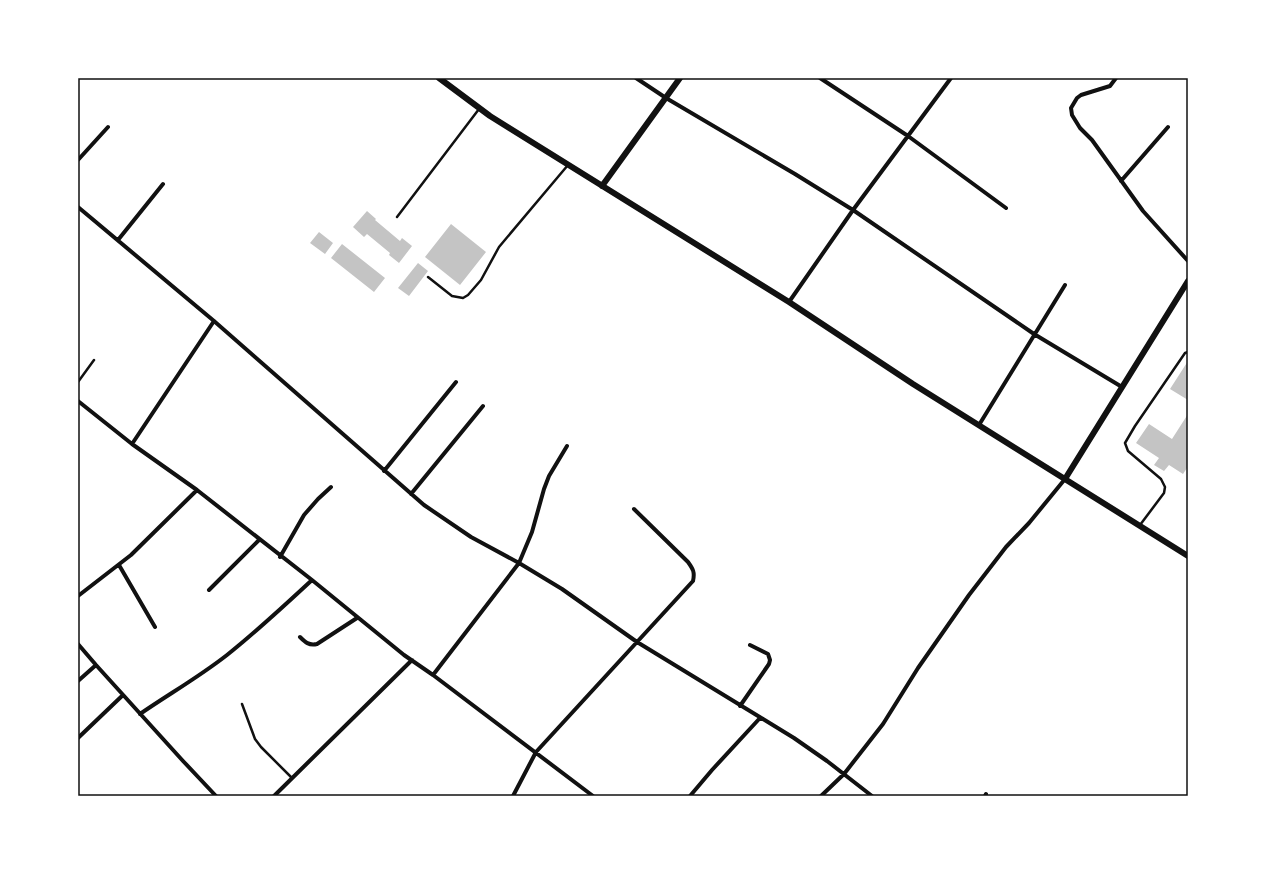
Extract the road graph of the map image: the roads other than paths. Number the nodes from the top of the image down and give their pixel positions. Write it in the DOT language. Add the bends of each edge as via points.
graph roads {
  1 [pos="636,78"];
  2 [pos="680,78"];
  3 [pos="820,78"];
  4 [pos="952,78"];
  5 [pos="1116,78"];
  6 [pos="441,79"];
  7 [pos="666,98"];
  8 [pos="479,108"];
  9 [pos="108,126"];
  10 [pos="1168,127"];
  11 [pos="908,136"];
  12 [pos="78,160"];
  13 [pos="568,165"];
  14 [pos="1121,181"];
  15 [pos="163,184"];
  16 [pos="602,186"];
  17 [pos="78,207"];
  18 [pos="1006,208"];
  19 [pos="853,210"];
  20 [pos="397,217"];
  21 [pos="118,240"];
  22 [pos="1188,260"];
  23 [pos="428,277"];
  24 [pos="1188,281"];
  25 [pos="1065,285"];
  26 [pos="789,302"];
  27 [pos="214,321"];
  28 [pos="1034,334"];
  29 [pos="1188,352"];
  30 [pos="94,360"];
  31 [pos="78,382"];
  32 [pos="456,382"];
  33 [pos="1122,386"];
  34 [pos="78,401"];
  35 [pos="483,406"];
  36 [pos="979,425"];
  37 [pos="132,444"];
  38 [pos="567,446"];
  39 [pos="384,471"];
  40 [pos="1065,479"];
  41 [pos="331,487"];
  42 [pos="197,490"];
  43 [pos="411,494"];
  44 [pos="634,509"];
  45 [pos="1140,526"];
  46 [pos="258,540"];
  47 [pos="1188,556"];
  48 [pos="280,557"];
  49 [pos="519,563"];
  50 [pos="119,565"];
  51 [pos="312,580"];
  52 [pos="209,590"];
  53 [pos="78,596"];
  54 [pos="357,618"];
  55 [pos="155,627"];
  56 [pos="300,637"];
  57 [pos="637,642"];
  58 [pos="78,644"];
  59 [pos="750,645"];
  60 [pos="412,660"];
  61 [pos="96,666"];
  62 [pos="433,674"];
  63 [pos="78,681"];
  64 [pos="123,695"];
  65 [pos="242,704"];
  66 [pos="740,706"];
  67 [pos="140,714"];
  68 [pos="760,718"];
  69 [pos="78,738"];
  70 [pos="536,752"];
  71 [pos="844,774"];
  72 [pos="292,778"];
  73 [pos="216,796"];
  74 [pos="274,796"];
  75 [pos="513,796"];
  76 [pos="593,796"];
  77 [pos="690,796"];
  78 [pos="821,796"];
  79 [pos="872,796"];
  1 -- 7 [label="street"];
  2 -- 7 [label="street"];
  3 -- 11 [label="street"];
  4 -- 11 [label="street"];
  5 -- 14 [label="street" via="1110,86 1081,95 1071,108 1080,128 1092,140"];
  6 -- 8 [label="street"];
  7 -- 16 [label="street"];
  7 -- 19 [label="street"];
  8 -- 13 [label="street"];
  8 -- 20 [label="lane"];
  9 -- 12 [label="street"];
  10 -- 14 [label="street"];
  11 -- 18 [label="street"];
  11 -- 19 [label="street"];
  13 -- 16 [label="street"];
  13 -- 23 [label="lane" via="499,247 481,280 468,295 463,298 452,296"];
  14 -- 22 [label="street"];
  15 -- 21 [label="street"];
  16 -- 26 [label="street"];
  17 -- 21 [label="street"];
  19 -- 26 [label="street"];
  19 -- 28 [label="street"];
  21 -- 27 [label="street"];
  24 -- 33 [label="street"];
  25 -- 28 [label="street"];
  26 -- 36 [label="street"];
  27 -- 37 [label="street"];
  27 -- 39 [label="street"];
  28 -- 33 [label="street"];
  28 -- 36 [label="street"];
  29 -- 45 [label="lane" via="1135,426 1126,443 1128,452 1161,479 1165,487 1164,493"];
  30 -- 31 [label="lane"];
  32 -- 39 [label="street"];
  33 -- 40 [label="street"];
  34 -- 37 [label="street"];
  35 -- 43 [label="street"];
  36 -- 40 [label="street"];
  37 -- 42 [label="street"];
  38 -- 49 [label="street" via="549,476 532,532"];
  39 -- 43 [label="street"];
  40 -- 45 [label="street"];
  40 -- 71 [label="street" via="1006,547 969,595 883,724"];
  41 -- 48 [label="street" via="304,515"];
  42 -- 46 [label="street"];
  42 -- 50 [label="street" via="149,539"];
  43 -- 49 [label="street" via="471,537"];
  44 -- 57 [label="street" via="694,571 693,581 688,588"];
  45 -- 47 [label="street"];
  46 -- 48 [label="street"];
  46 -- 52 [label="street"];
  48 -- 51 [label="street"];
  49 -- 57 [label="street" via="562,588"];
  49 -- 62 [label="street"];
  50 -- 53 [label="street"];
  50 -- 55 [label="street"];
  51 -- 54 [label="street"];
  51 -- 67 [label="street" via="227,655"];
  54 -- 56 [label="street" via="317,644 308,644"];
  54 -- 60 [label="street"];
  57 -- 66 [label="street"];
  57 -- 70 [label="street"];
  58 -- 61 [label="street"];
  59 -- 66 [label="street" via="768,654 770,660"];
  60 -- 62 [label="street"];
  60 -- 72 [label="street"];
  61 -- 63 [label="street"];
  61 -- 64 [label="street"];
  62 -- 70 [label="street"];
  64 -- 67 [label="street"];
  64 -- 69 [label="street"];
  65 -- 72 [label="lane" via="255,739"];
  66 -- 68 [label="street"];
  67 -- 73 [label="street"];
  68 -- 71 [label="street"];
  68 -- 77 [label="street"];
  70 -- 75 [label="street"];
  70 -- 76 [label="street"];
  71 -- 78 [label="street"];
  71 -- 79 [label="street"];
  72 -- 74 [label="street"];
}
